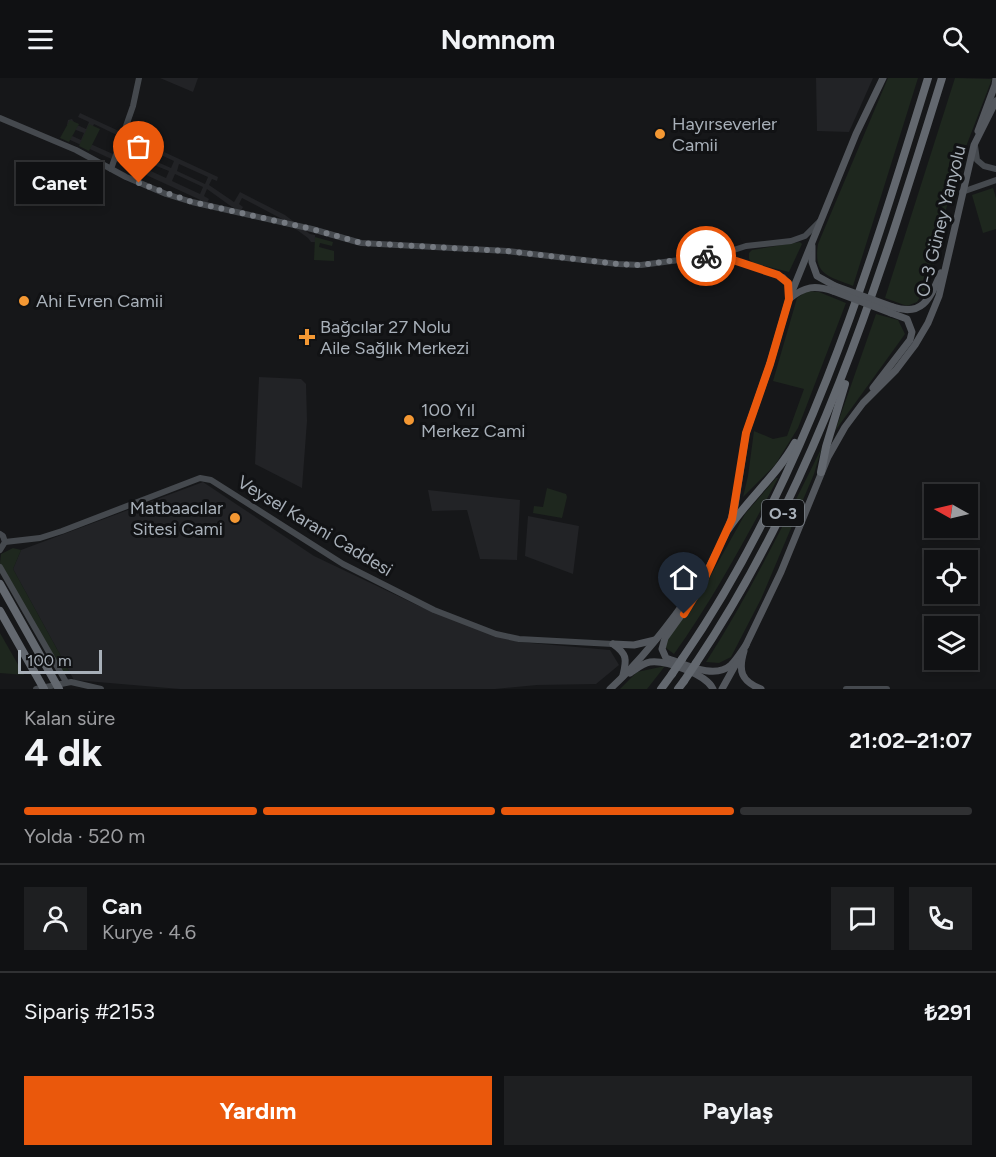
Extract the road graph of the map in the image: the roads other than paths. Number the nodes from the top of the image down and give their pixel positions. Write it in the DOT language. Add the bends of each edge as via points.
graph roads {
  1 [pos="139,78"];
  2 [pos="883,78"];
  3 [pos="928,78"];
  4 [pos="942,78"];
  5 [pos="996,78"];
  6 [pos="996,101"];
  7 [pos="996,108"];
  8 [pos="0,118"];
  9 [pos="974,145"];
  10 [pos="111,169"];
  11 [pos="996,169"];
  12 [pos="996,180"];
  13 [pos="962,192"];
  14 [pos="819,221"];
  15 [pos="813,237"];
  16 [pos="746,246"];
  17 [pos="718,255"];
  18 [pos="948,256"];
  19 [pos="746,265"];
  20 [pos="834,288"];
  21 [pos="789,299"];
  22 [pos="892,310"];
  23 [pos="851,354"];
  24 [pos="863,403"];
  25 [pos="810,421"];
  26 [pos="821,472"];
  27 [pos="728,529"];
  28 [pos="0,534"];
  29 [pos="5,542"];
  30 [pos="0,550"];
  31 [pos="711,563"];
  32 [pos="0,567"];
  33 [pos="0,584"];
  34 [pos="0,612"];
  35 [pos="655,640"];
  36 [pos="614,644"];
  37 [pos="746,645"];
  38 [pos="623,678"];
  39 [pos="62,686"];
  40 [pos="40,688"];
  41 [pos="101,689"];
  42 [pos="610,689"];
  43 [pos="661,689"];
  44 [pos="678,689"];
  45 [pos="713,689"];
  46 [pos="722,689"];
  47 [pos="761,689"];
  48 [pos="846,689"];
  49 [pos="887,689"];
  1 -- 10 [label="main road"];
  2 -- 14 [label="main road"];
  3 -- 25 [label="highway, O-3" via="863,282"];
  4 -- 23 [label="highway, O-3"];
  5 -- 9 [label="main road"];
  6 -- 9 [label="main road, O-3 Güney Yanyolu"];
  7 -- 9 [label="main road"];
  8 -- 10 [label="main road"];
  9 -- 11 [label="main road" via="977,160"];
  9 -- 13 [label="main road, O-3 Güney Yanyolu"];
  10 -- 17 [label="main road" via="152,189 192,202 361,243 507,251 640,265"];
  12 -- 13 [label="main road"];
  13 -- 18 [label="main road, O-3 Güney Yanyolu"];
  14 -- 15 [label="main road"];
  14 -- 16 [label="main road" via="798,239"];
  15 -- 20 [label="main road" via="814,271"];
  15 -- 21 [label="main road"];
  16 -- 17 [label="main road"];
  16 -- 19 [label="main road" via="742,255"];
  17 -- 19 [label="main road"];
  18 -- 22 [label="main road" via="935,287 921,307"];
  18 -- 24 [label="main road, O-3 Güney Yanyolu" via="938,300 928,323 896,370"];
  19 -- 21 [label="main road" via="783,277"];
  20 -- 21 [label="main road" via="806,287"];
  20 -- 22 [label="main road, bridge"];
  21 -- 27 [label="main road" via="746,433"];
  22 -- 24 [label="main road" via="907,319 912,332 910,340"];
  23 -- 26 [label="highway"];
  23 -- 44 [label="highway, O-3, bridge" via="777,526 734,604"];
  24 -- 26 [label="main road, O-3 Güney Yanyolu"];
  25 -- 27 [label="highway" via="781,465"];
  25 -- 43 [label="highway, O-3, bridge" via="752,544 707,623"];
  26 -- 37 [label="main road, O-3 Güney Yanyolu" via="781,572"];
  27 -- 31 [label="main road"];
  28 -- 29 [label="main road"];
  29 -- 30 [label="main road"];
  29 -- 36 [label="main road, Veysel Karani Caddesi" via="62,531 200,478 211,480 343,564 434,609 496,634 519,639"];
  31 -- 35 [label="main road"];
  31 -- 37 [label="main road" via="693,599 662,643 663,654 705,671 720,671 730,666"];
  32 -- 39 [label="main road"];
  33 -- 39 [label="highway, bridge"];
  34 -- 40 [label="highway, bridge"];
  35 -- 36 [label="main road"];
  35 -- 38 [label="main road"];
  36 -- 38 [label="main road" via="622,650 626,662"];
  37 -- 46 [label="main road, O-3 Güney Yanyolu"];
  37 -- 47 [label="main road" via="741,662 744,679"];
  38 -- 42 [label="main road"];
  38 -- 45 [label="main road" via="647,662 658,662 697,674"];
  39 -- 40 [label="main road"];
  39 -- 41 [label="main road" via="71,682"];
  48 -- 49 [label="main road"];
}
